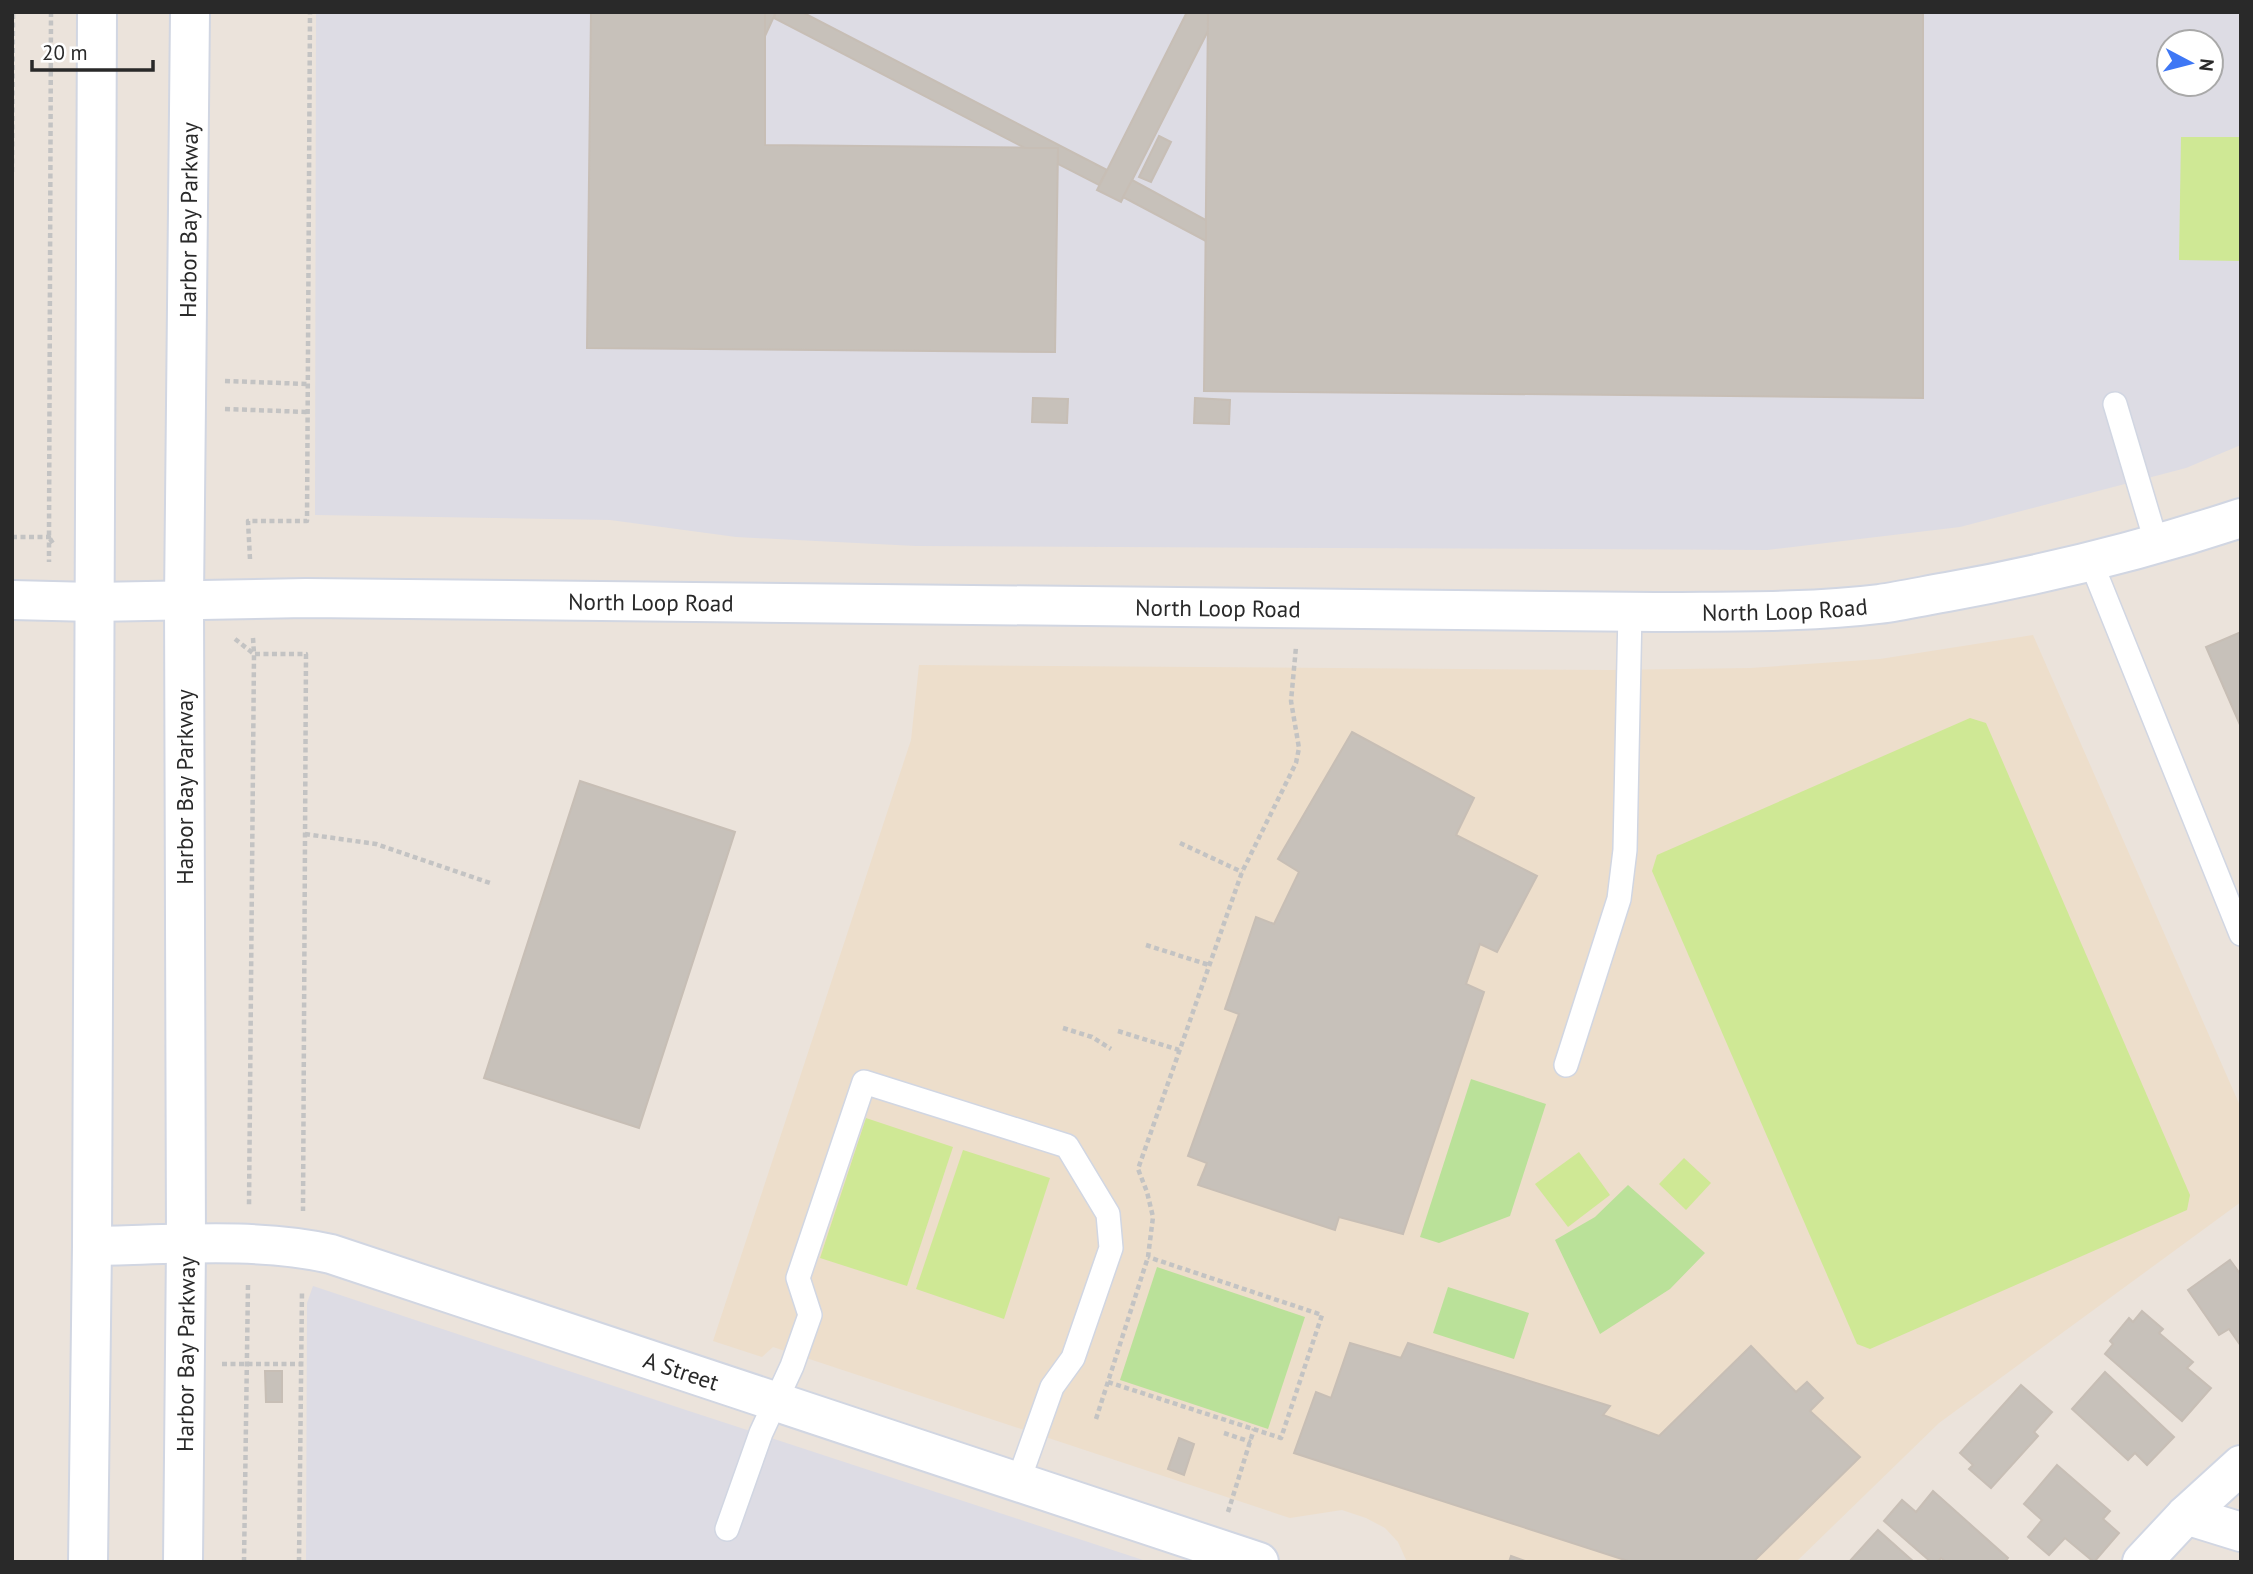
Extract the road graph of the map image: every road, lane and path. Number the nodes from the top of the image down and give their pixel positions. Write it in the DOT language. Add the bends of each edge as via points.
graph roads {
  1 [pos="13,12"];
  2 [pos="97,12"];
  3 [pos="190,12"];
  4 [pos="310,12"];
  5 [pos="12,172"];
  6 [pos="308,384"];
  7 [pos="187,393"];
  8 [pos="2115,404"];
  9 [pos="308,412"];
  10 [pos="2241,518"];
  11 [pos="2157,545"];
  12 [pos="2091,562"];
  13 [pos="251,598"];
  14 [pos="12,600"];
  15 [pos="184,600"];
  16 [pos="93,603"];
  17 [pos="1300,608"];
  18 [pos="1630,611"];
  19 [pos="234,638"];
  20 [pos="254,654"];
  21 [pos="305,834"];
  22 [pos="1180,843"];
  23 [pos="1242,872"];
  24 [pos="490,883"];
  25 [pos="2241,934"];
  26 [pos="1146,945"];
  27 [pos="1209,965"];
  28 [pos="1063,1028"];
  29 [pos="1118,1031"];
  30 [pos="1111,1049"];
  31 [pos="1178,1050"];
  32 [pos="1566,1065"];
  33 [pos="186,1245"];
  34 [pos="248,1245"];
  35 [pos="92,1246"];
  36 [pos="303,1247"];
  37 [pos="1148,1257"];
  38 [pos="185,1363"];
  39 [pos="247,1364"];
  40 [pos="302,1364"];
  41 [pos="1108,1382"];
  42 [pos="775,1402"];
  43 [pos="1096,1419"];
  44 [pos="1254,1429"];
  45 [pos="1224,1433"];
  46 [pos="1251,1442"];
  47 [pos="2241,1465"];
  48 [pos="1018,1482"];
  49 [pos="2186,1514"];
  50 [pos="727,1529"];
  51 [pos="2241,1532"];
  52 [pos="1216,1548"];
  53 [pos="88,1562"];
  54 [pos="183,1562"];
  55 [pos="244,1562"];
  56 [pos="299,1562"];
  57 [pos="1259,1562"];
  58 [pos="2142,1562"];
  1 -- 5 [label="path"];
  2 -- 16 [label="street"];
  3 -- 7 [label="street, Harbor Bay Parkway"];
  4 -- 6 [label="path"];
  6 -- 7 [label="path"];
  6 -- 9 [label="path"];
  7 -- 9 [label="path"];
  7 -- 15 [label="street, Harbor Bay Parkway"];
  8 -- 11 [label="lane"];
  9 -- 13 [label="path" via="307,521 248,521"];
  10 -- 11 [label="street, North Loop Road"];
  11 -- 12 [label="street, North Loop Road"];
  12 -- 18 [label="street, North Loop Road" via="1878,604"];
  12 -- 25 [label="lane"];
  13 -- 15 [label="street, North Loop Road"];
  13 -- 17 [label="street, North Loop Road"];
  13 -- 20 [label="path"];
  14 -- 16 [label="street, North Loop Road"];
  15 -- 16 [label="street, North Loop Road"];
  15 -- 33 [label="street, Harbor Bay Parkway"];
  16 -- 35 [label="street"];
  17 -- 18 [label="street, North Loop Road"];
  17 -- 23 [label="path" via="1291,701 1298,731 1297,756"];
  18 -- 32 [label="lane" via="1626,837 1619,899"];
  19 -- 20 [label="path"];
  20 -- 21 [label="path" via="306,654"];
  20 -- 34 [label="path"];
  21 -- 24 [label="path" via="376,844"];
  21 -- 36 [label="path"];
  22 -- 23 [label="path"];
  23 -- 27 [label="path"];
  26 -- 27 [label="path"];
  27 -- 31 [label="path"];
  28 -- 30 [label="path"];
  29 -- 31 [label="path"];
  31 -- 37 [label="path" via="1138,1169 1153,1217"];
  33 -- 34 [label="street, A Street"];
  33 -- 35 [label="street, A Street"];
  33 -- 38 [label="street, Harbor Bay Parkway"];
  34 -- 36 [label="street, A Street"];
  34 -- 39 [label="path"];
  35 -- 53 [label="street"];
  36 -- 40 [label="path"];
  36 -- 42 [label="street, A Street"];
  37 -- 41 [label="path"];
  37 -- 44 [label="path" via="1322,1315 1281,1437"];
  38 -- 39 [label="path"];
  38 -- 54 [label="street, Harbor Bay Parkway"];
  39 -- 40 [label="path"];
  39 -- 55 [label="path"];
  40 -- 56 [label="path"];
  41 -- 43 [label="path"];
  41 -- 44 [label="path"];
  42 -- 48 [label="street, A Street"];
  42 -- 48 [label="lane" via="810,1315 798,1278 864,1082 1067,1146 1108,1214 1111,1248 1073,1357 1052,1387"];
  42 -- 50 [label="lane"];
  44 -- 46 [label="path"];
  45 -- 46 [label="path"];
  46 -- 52 [label="path"];
  47 -- 49 [label="street"];
  48 -- 52 [label="street, A Street"];
  49 -- 51 [label="street"];
  49 -- 58 [label="street"];
  52 -- 57 [label="street, A Street"];
}
